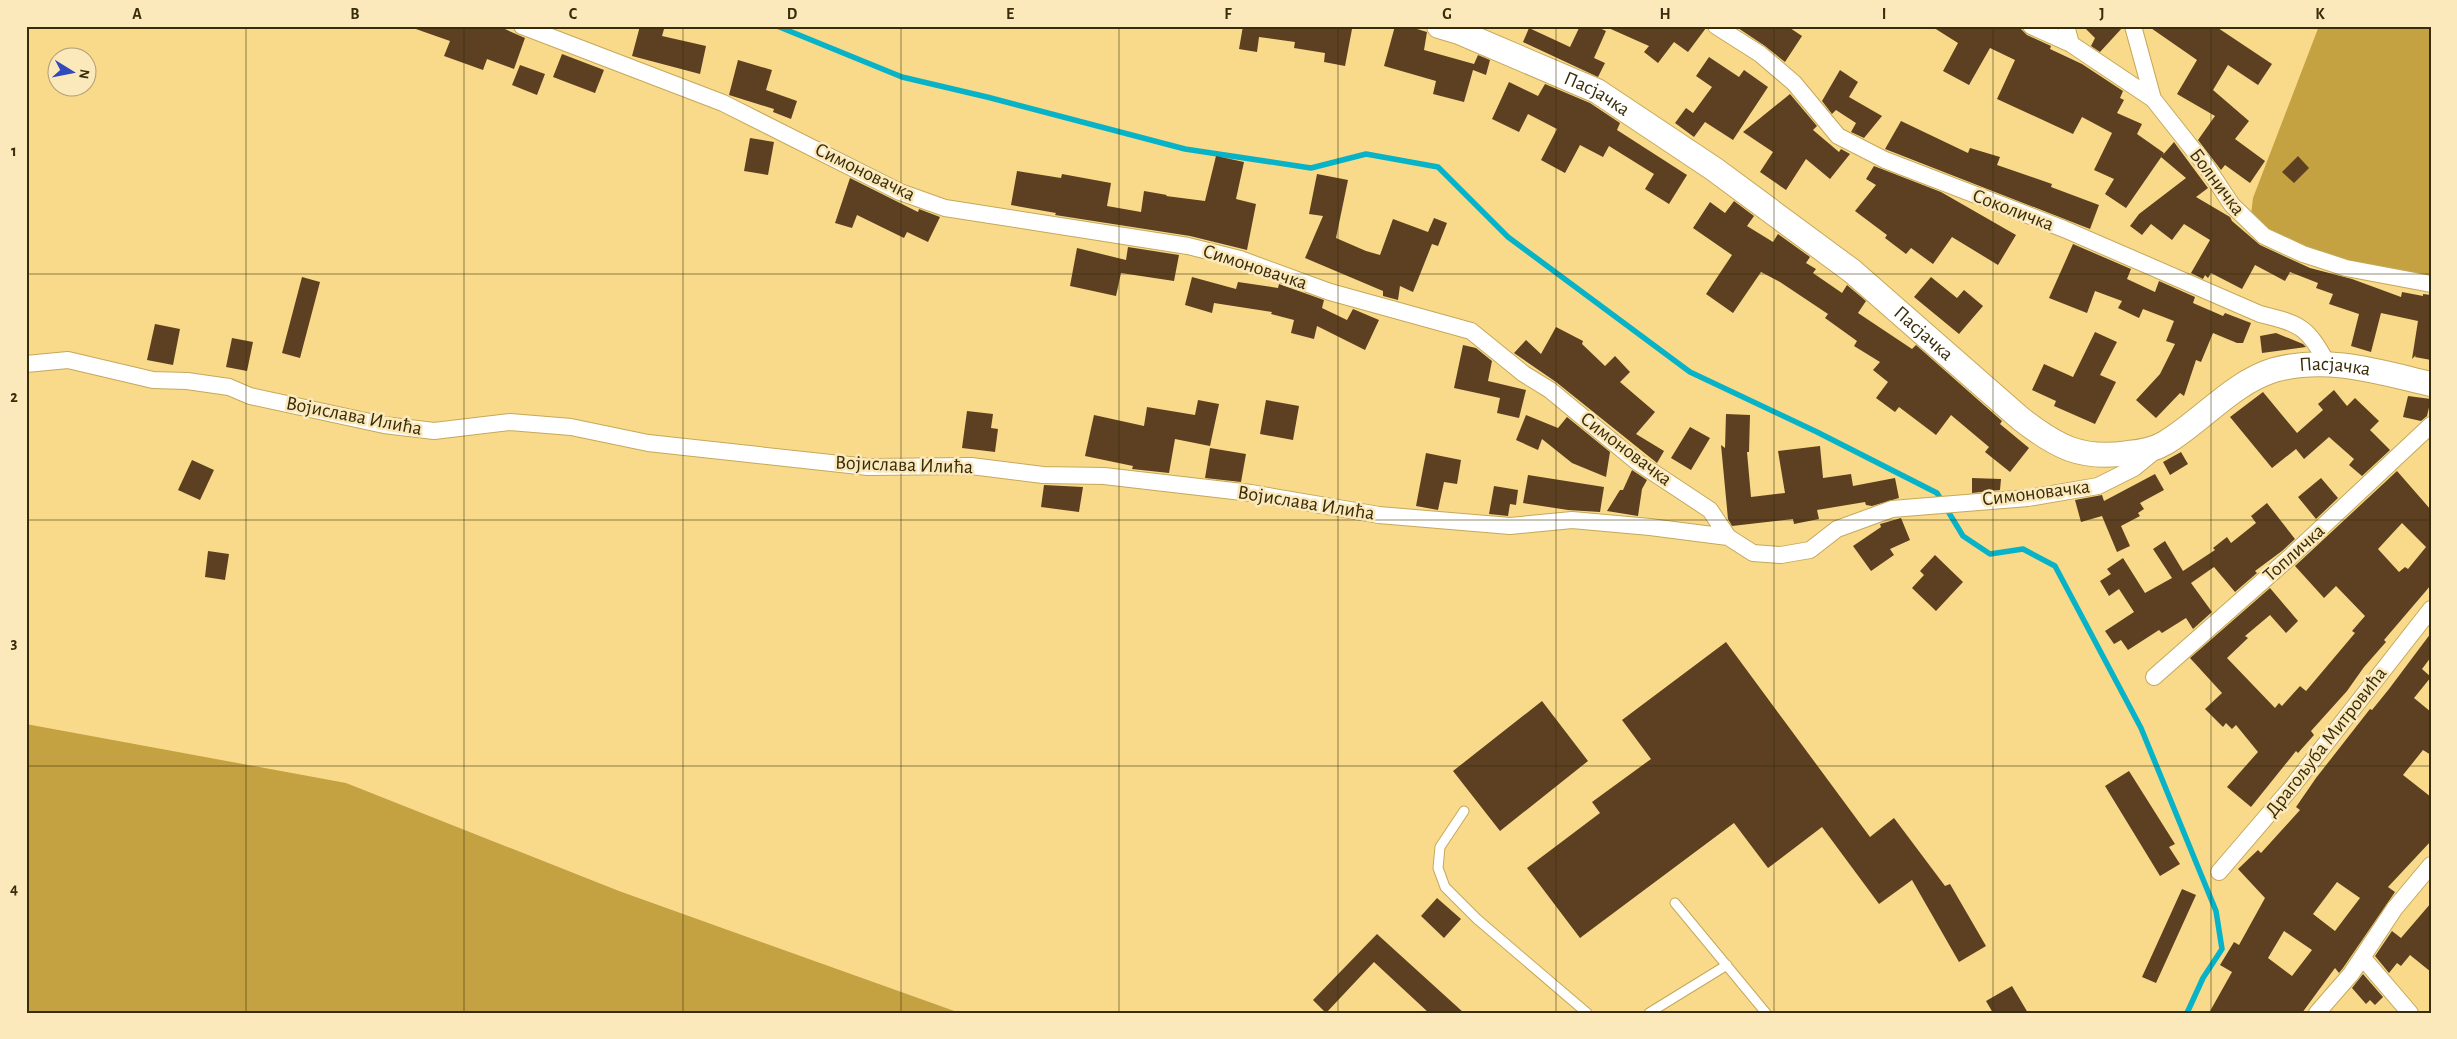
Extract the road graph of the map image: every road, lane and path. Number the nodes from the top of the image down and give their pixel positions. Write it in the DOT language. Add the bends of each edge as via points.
graph roads {
  1 [pos="522,26"];
  2 [pos="1439,26"];
  3 [pos="1716,26"];
  4 [pos="2031,26"];
  5 [pos="2066,26"];
  6 [pos="2133,26"];
  7 [pos="2071,44"];
  8 [pos="2152,99"];
  9 [pos="2431,284"];
  10 [pos="2327,363"];
  11 [pos="26,364"];
  12 [pos="2431,384"];
  13 [pos="2431,425"];
  14 [pos="2163,444"];
  15 [pos="1728,537"];
  16 [pos="2430,611"];
  17 [pos="2154,676"];
  18 [pos="1464,811"];
  19 [pos="2431,865"];
  20 [pos="2219,872"];
  21 [pos="1676,903"];
  22 [pos="2362,957"];
  23 [pos="1727,964"];
  24 [pos="1587,1013"];
  25 [pos="1649,1013"];
  26 [pos="1766,1013"];
  27 [pos="2317,1013"];
  28 [pos="2410,1013"];
  1 -- 15 [label="street, Симоновачка" via="723,103 900,192 945,208 1188,246 1240,259 1330,292 1471,331 1524,374 1550,390 1636,461 1710,510"];
  2 -- 14 [label="main road, Пасјачка" via="1579,82 1628,111 1824,249 2021,419 2058,445 2081,454 2105,456 2137,452"];
  3 -- 10 [label="street, Соколичка" via="1760,54 1794,83 1838,136 1886,160 2064,229 2260,314 2294,323 2308,333"];
  4 -- 7 [label="street, Болничка"];
  5 -- 7 [label="street"];
  6 -- 8 [label="street"];
  7 -- 8 [label="street, Болничка"];
  8 -- 9 [label="street, Болничка" via="2206,166 2232,205 2264,236 2303,254 2346,268"];
  10 -- 12 [label="main road, Пасјачка"];
  10 -- 14 [label="main road, Пасјачка" via="2260,375"];
  11 -- 15 [label="street, Војислава Илића" via="68,360 153,380 229,387 250,396 384,425 434,431 510,422 562,426 648,443 868,467 971,466 1043,474 1104,476 1251,492 1379,515 1510,526 1572,520"];
  13 -- 17 [label="street, Топличка" via="2289,558"];
  14 -- 15 [label="street, Симоновачка" via="2134,468 2098,486 2028,498 1892,509 1837,529 1810,550 1781,555 1753,553"];
  16 -- 20 [label="street, Драгољуба Митровића" via="2291,788"];
  18 -- 24 [label="lane" via="1440,847 1438,868 1445,887 1477,919"];
  19 -- 22 [label="street" via="2395,908"];
  21 -- 23 [label="lane"];
  22 -- 27 [label="street"];
  22 -- 28 [label="street"];
  23 -- 25 [label="lane"];
  23 -- 26 [label="lane"];
}
